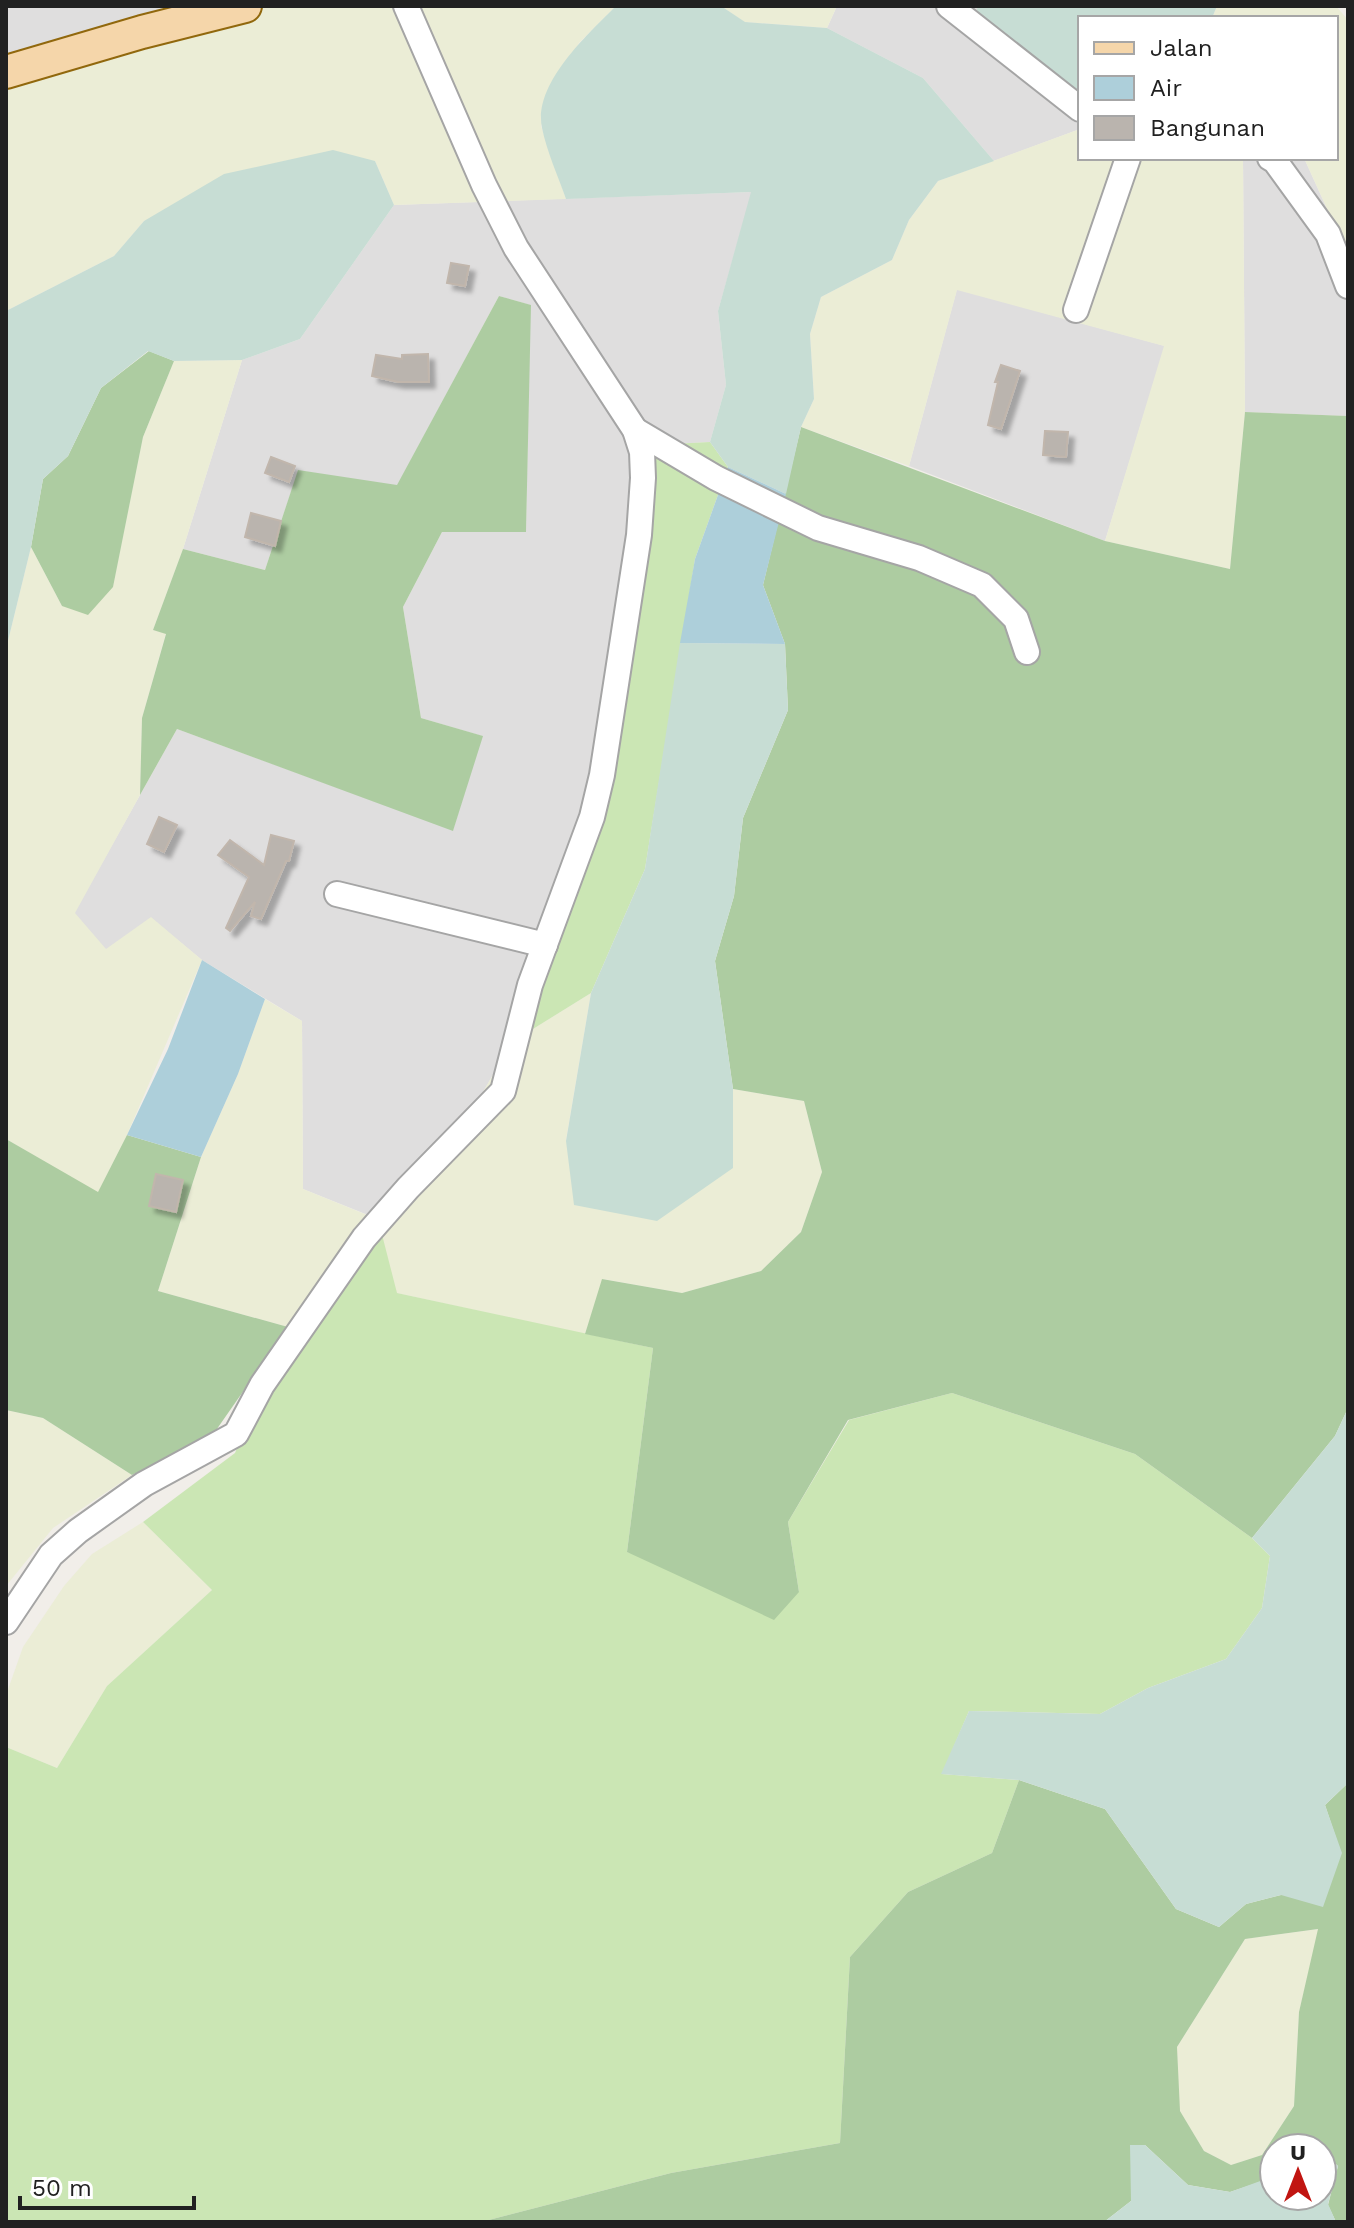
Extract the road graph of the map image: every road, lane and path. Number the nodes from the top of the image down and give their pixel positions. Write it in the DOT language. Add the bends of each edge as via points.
graph roads {
  1 [pos="245,6"];
  2 [pos="406,6"];
  3 [pos="949,6"];
  4 [pos="6,72"];
  5 [pos="1078,107"];
  6 [pos="1127,160"];
  7 [pos="1273,160"];
  8 [pos="1348,286"];
  9 [pos="1076,310"];
  10 [pos="635,430"];
  11 [pos="1027,652"];
  12 [pos="337,894"];
  13 [pos="545,945"];
  14 [pos="6,1622"];
  1 -- 4 [label="main road"];
  2 -- 10 [label="street" via="516,248"];
  3 -- 5 [label="street"];
  6 -- 9 [label="street"];
  7 -- 8 [label="street" via="1328,234"];
  10 -- 11 [label="street" via="716,478 818,528 919,558 982,585 1016,619"];
  10 -- 13 [label="street" via="643,478 639,535 602,775"];
  12 -- 13 [label="street"];
  13 -- 14 [label="street" via="503,1091 364,1238 262,1385 236,1434 144,1484 78,1531 51,1555"];
}
